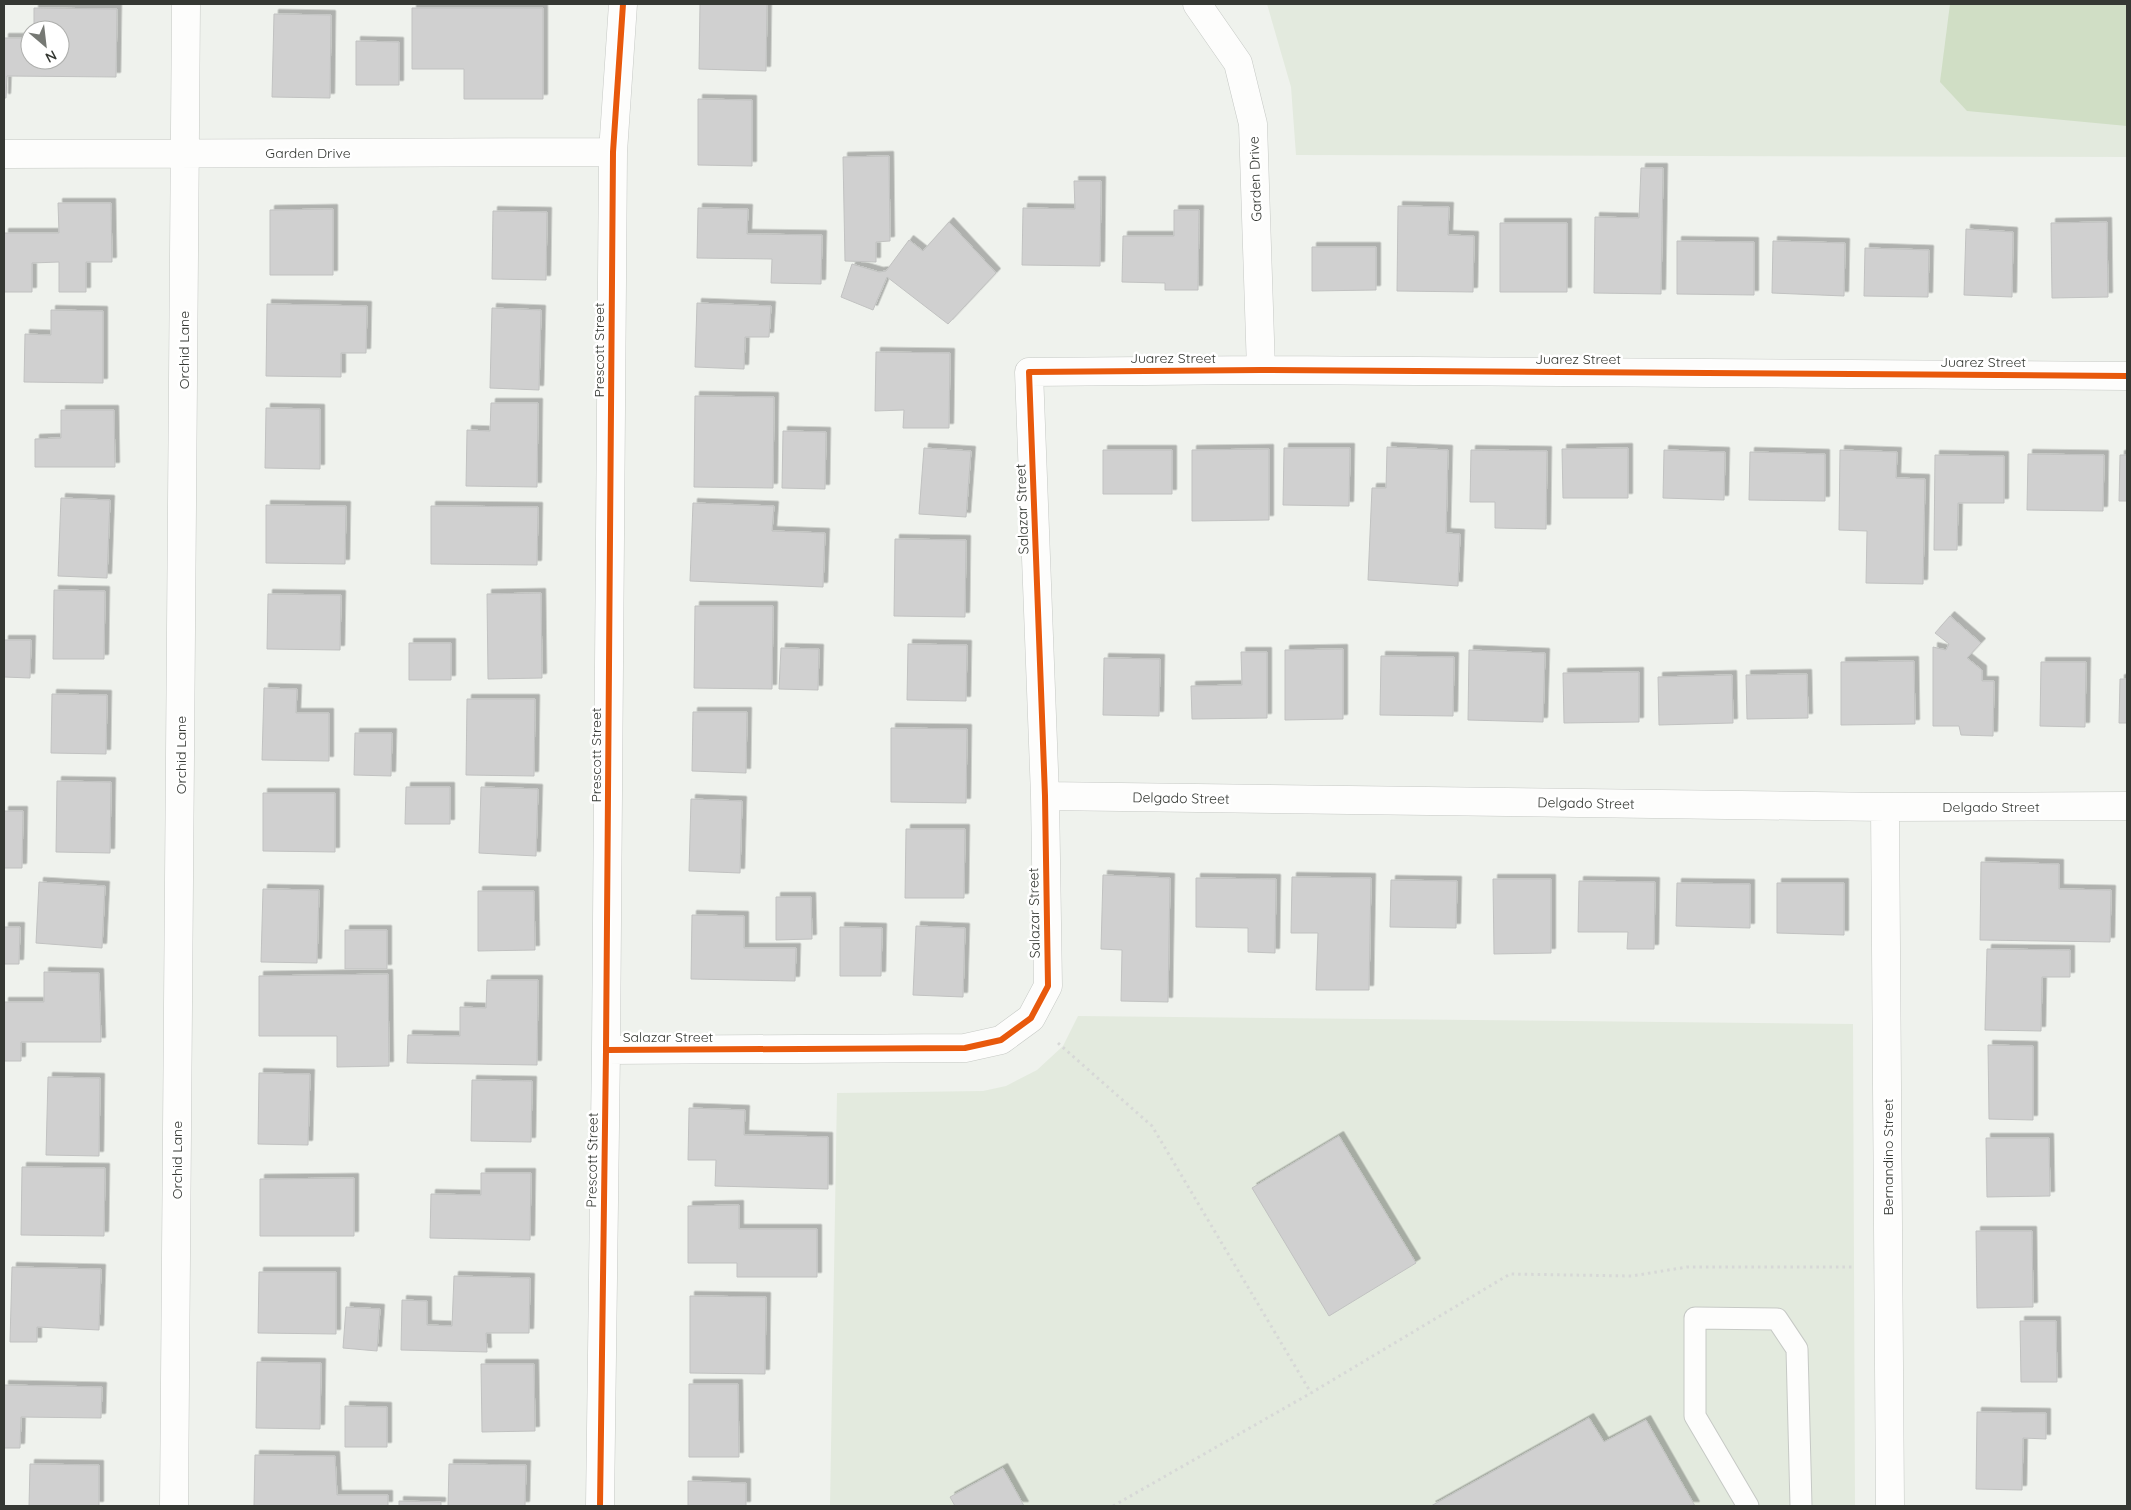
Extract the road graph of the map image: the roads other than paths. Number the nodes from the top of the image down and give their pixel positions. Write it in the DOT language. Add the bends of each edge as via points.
graph roads {
  1 [pos="186,4"];
  2 [pos="623,4"];
  3 [pos="1198,4"];
  4 [pos="613,152"];
  5 [pos="186,153"];
  6 [pos="4,154"];
  7 [pos="1261,370"];
  8 [pos="1029,372"];
  9 [pos="2127,376"];
  10 [pos="1045,796"];
  11 [pos="2127,806"];
  12 [pos="1885,807"];
  13 [pos="606,1050"];
  14 [pos="174,1506"];
  15 [pos="600,1506"];
  16 [pos="1748,1506"];
  17 [pos="1801,1506"];
  18 [pos="1890,1506"];
  1 -- 5 [label="street, Orchid Lane"];
  2 -- 4 [label="street, Prescott Street"];
  3 -- 7 [label="street, Garden Drive" via="1238,62 1254,124"];
  4 -- 5 [label="street, Garden Drive"];
  4 -- 13 [label="street, Prescott Street"];
  5 -- 6 [label="street, Garden Drive"];
  5 -- 14 [label="street, Orchid Lane"];
  7 -- 8 [label="street, Juarez Street"];
  7 -- 9 [label="street, Juarez Street"];
  8 -- 10 [label="street, Salazar Street"];
  10 -- 12 [label="street, Delgado Street"];
  10 -- 13 [label="street, Salazar Street" via="1048,986 1031,1018 1001,1040 966,1048"];
  11 -- 12 [label="street, Delgado Street"];
  12 -- 18 [label="street, Bernandino Street"];
  13 -- 15 [label="street, Prescott Street"];
  16 -- 17 [label="lane" via="1696,1416 1695,1318 1777,1319 1797,1349"];
}
